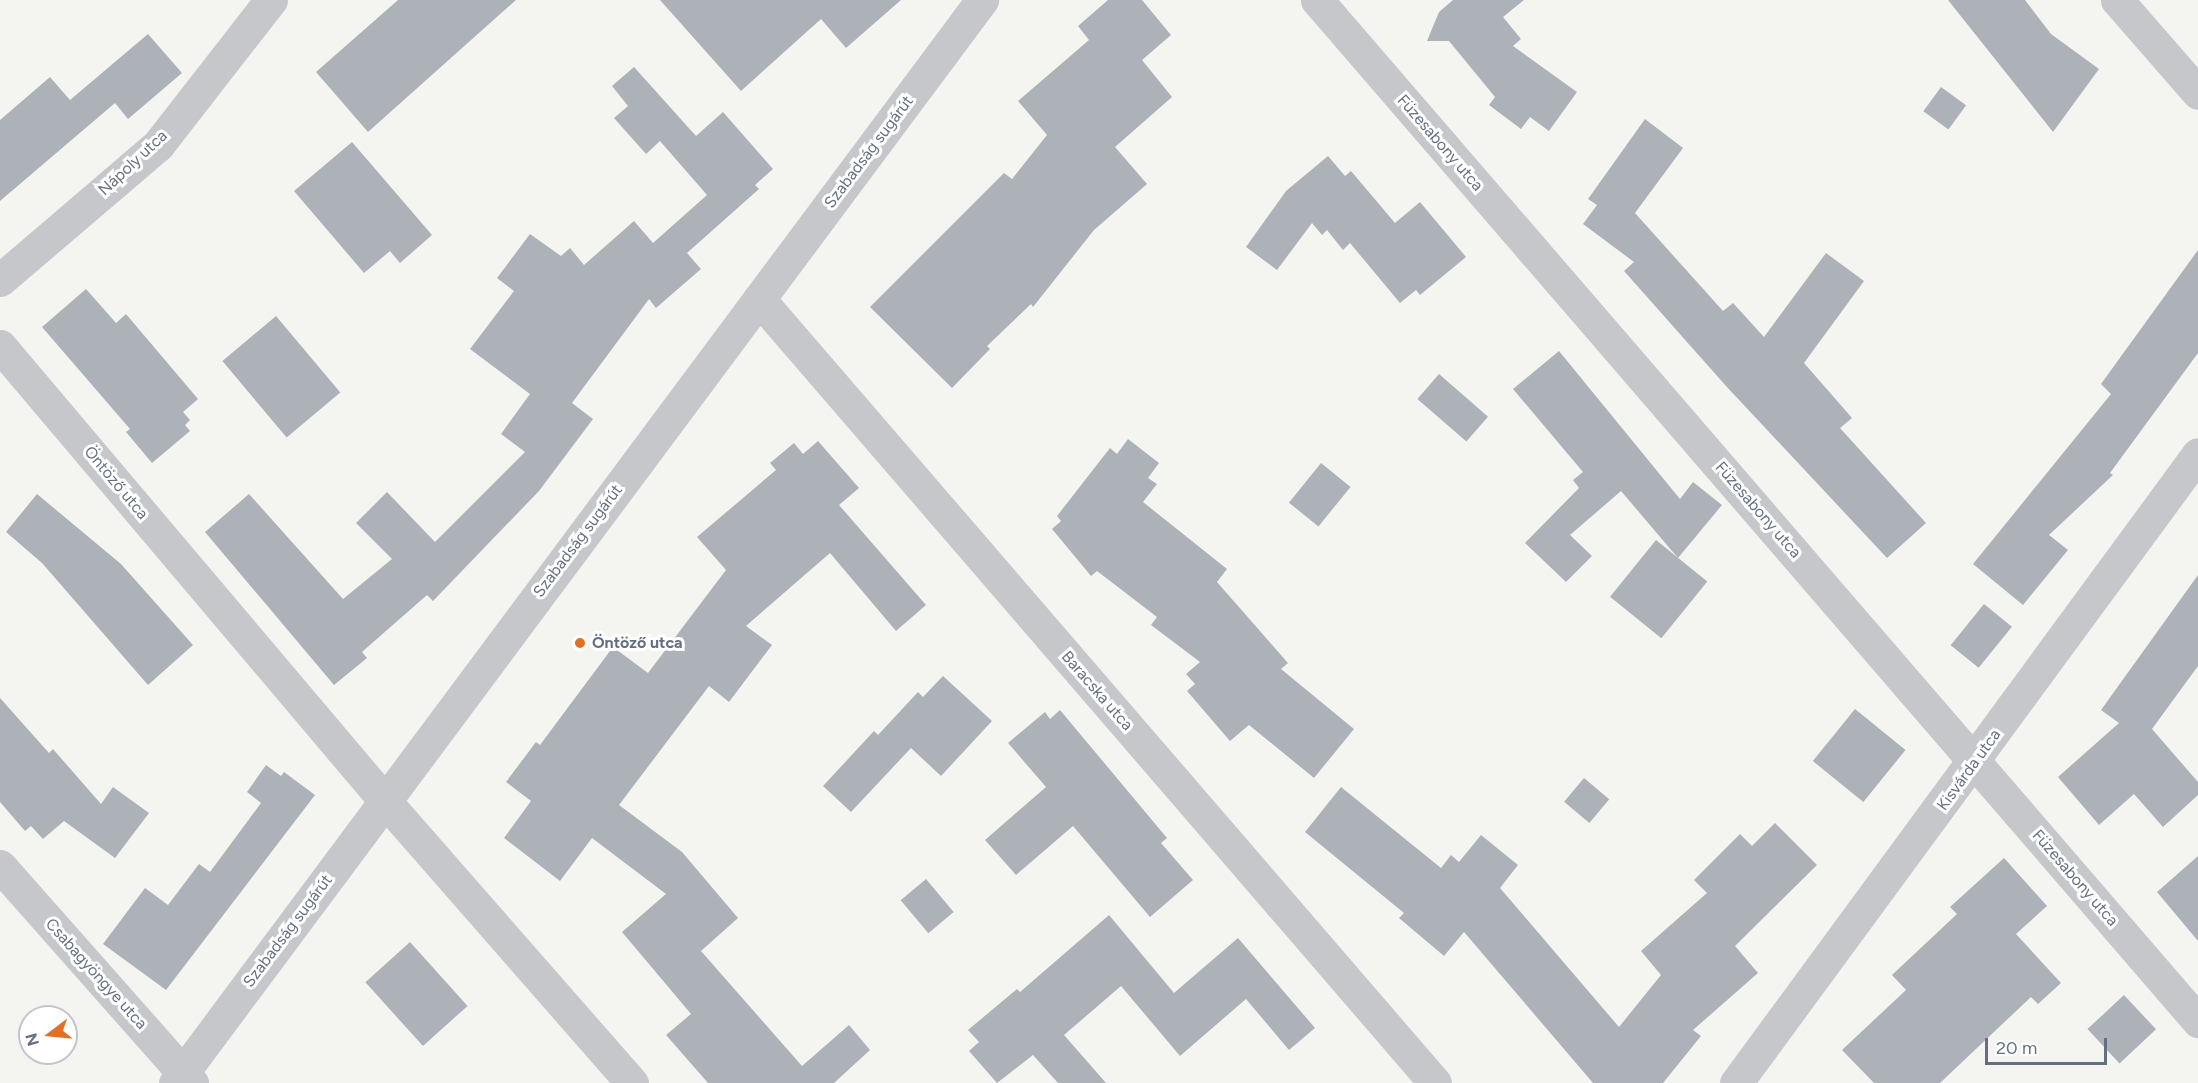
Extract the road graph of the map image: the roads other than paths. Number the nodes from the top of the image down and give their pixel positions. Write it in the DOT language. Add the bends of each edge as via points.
graph roads {
  1 [pos="271,0"];
  2 [pos="982,0"];
  3 [pos="1317,0"];
  4 [pos="2117,0"];
  5 [pos="2198,93"];
  6 [pos="0,280"];
  7 [pos="759,299"];
  8 [pos="0,346"];
  9 [pos="2198,454"];
  10 [pos="1975,762"];
  11 [pos="385,801"];
  12 [pos="0,866"];
  13 [pos="2198,1021"];
  14 [pos="183,1080"];
  15 [pos="632,1083"];
  16 [pos="1434,1083"];
  17 [pos="1736,1083"];
  1 -- 6 [label="street, Nápoly utca" via="158,145"];
  2 -- 7 [label="street, Szabadság sugárút"];
  3 -- 10 [label="street, Füzesabony utca"];
  4 -- 5 [label="street"];
  7 -- 11 [label="street, Szabadság sugárút"];
  7 -- 16 [label="street, Baracska utca"];
  8 -- 11 [label="street, Öntöző utca"];
  9 -- 10 [label="street, Kisvárda utca"];
  10 -- 13 [label="street, Füzesabony utca"];
  10 -- 17 [label="street, Kisvárda utca"];
  11 -- 14 [label="street, Szabadság sugárút"];
  11 -- 15 [label="street, Öntöző utca"];
  12 -- 14 [label="street, Csabagyöngye utca"];
}
